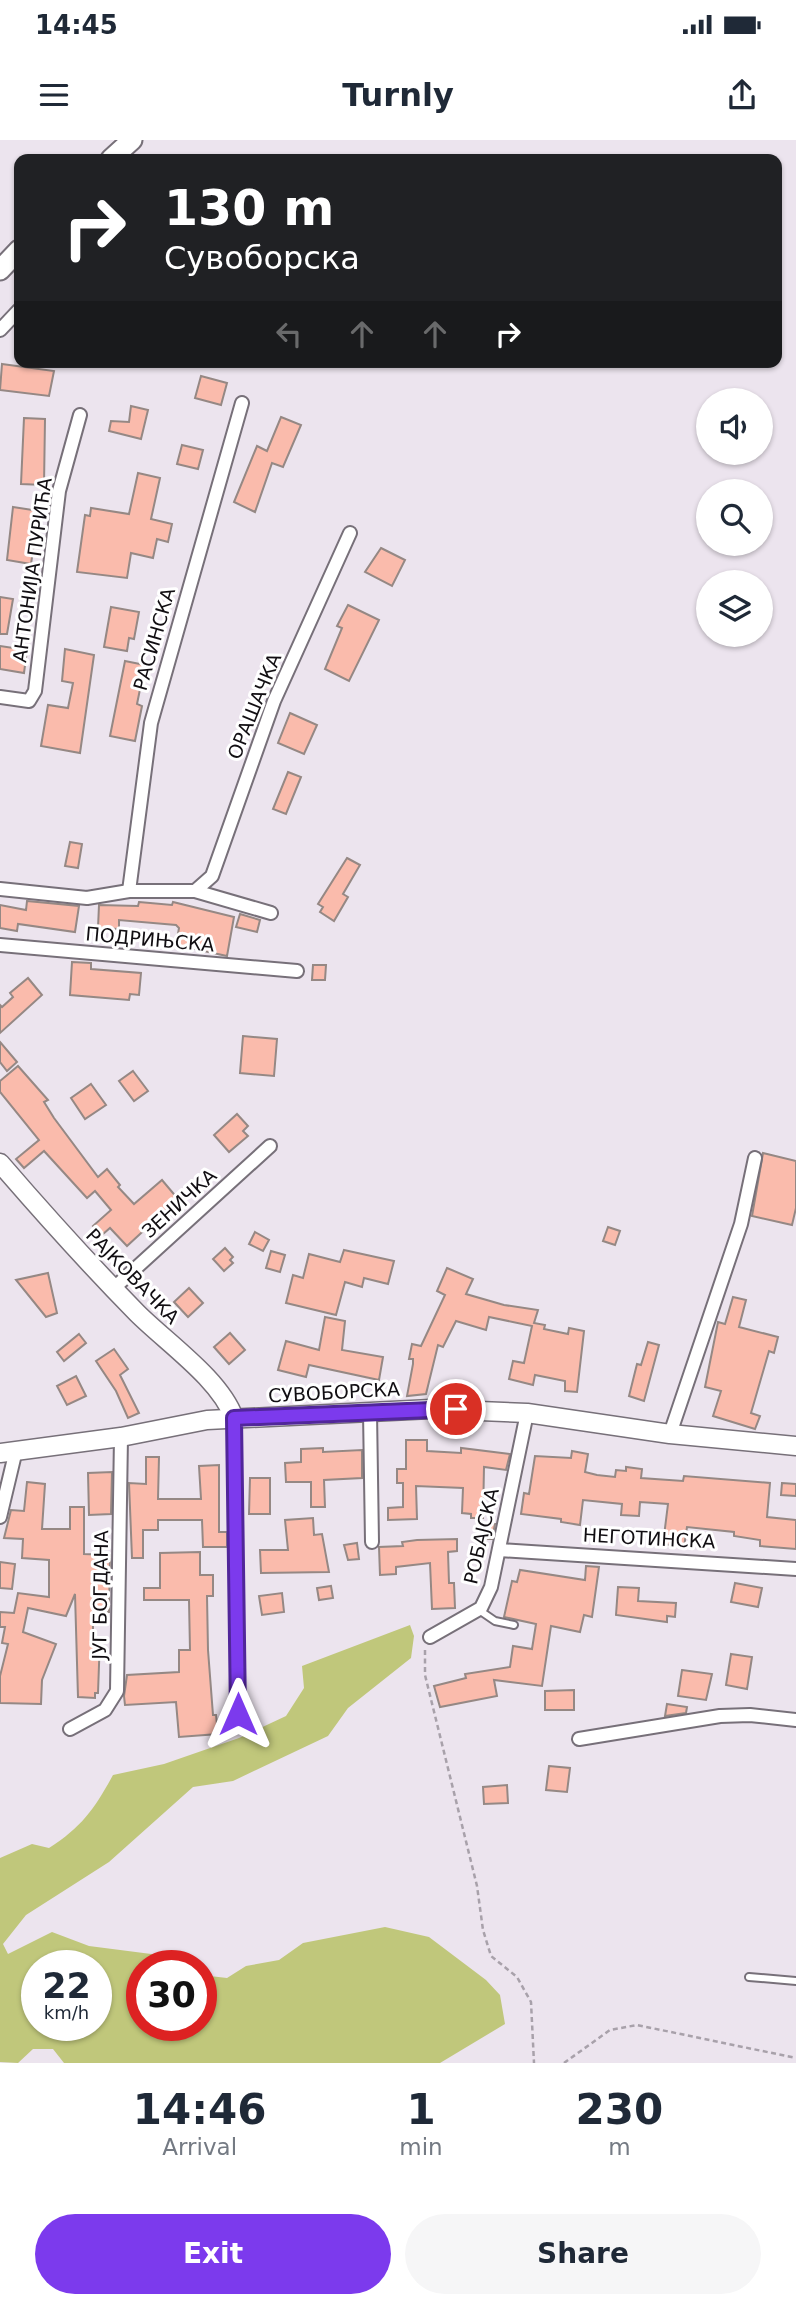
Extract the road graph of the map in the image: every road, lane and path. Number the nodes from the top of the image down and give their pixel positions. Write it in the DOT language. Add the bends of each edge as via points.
graph roads {
  1 [pos="132,140"];
  2 [pos="117,154"];
  3 [pos="14,255"];
  4 [pos="0,270"];
  5 [pos="14,315"];
  6 [pos="0,330"];
  7 [pos="242,403"];
  8 [pos="80,415"];
  9 [pos="350,533"];
  10 [pos="0,697"];
  11 [pos="0,889"];
  12 [pos="129,891"];
  13 [pos="195,891"];
  14 [pos="271,913"];
  15 [pos="0,945"];
  16 [pos="297,971"];
  17 [pos="270,1146"];
  18 [pos="755,1158"];
  19 [pos="0,1163"];
  20 [pos="114,1289"];
  21 [pos="370,1412"];
  22 [pos="527,1413"];
  23 [pos="234,1418"];
  24 [pos="670,1434"];
  25 [pos="121,1437"];
  26 [pos="796,1446"];
  27 [pos="8,1452"];
  28 [pos="0,1517"];
  29 [pos="372,1542"];
  30 [pos="499,1550"];
  31 [pos="796,1569"];
  32 [pos="479,1610"];
  33 [pos="514,1625"];
  34 [pos="430,1637"];
  35 [pos="238,1714"];
  36 [pos="796,1720"];
  37 [pos="70,1729"];
  38 [pos="579,1739"];
  39 [pos="749,1978"];
  40 [pos="796,1981"];
  41 [pos="796,2058"];
  42 [pos="534,2063"];
  43 [pos="564,2063"];
  1 -- 2 [label="main road"];
  3 -- 4 [label="main road"];
  5 -- 6 [label="street"];
  7 -- 12 [label="street, РАСИНСКА" via="150,723"];
  8 -- 10 [label="street, АНТОНИЈА ПУРИЋА" via="59,491 35,691 29,701"];
  9 -- 13 [label="street, ОРАШАЧКА" via="274,701 212,876"];
  11 -- 12 [label="street, ПОДРИЊСКА" via="87,898"];
  12 -- 13 [label="street, ПОДРИЊСКА"];
  13 -- 14 [label="street, ПОДРИЊСКА"];
  15 -- 16 [label="street, ПОДРИЊСКА"];
  17 -- 20 [label="street, ЗЕНИЧКА"];
  18 -- 24 [label="street" via="741,1224"];
  19 -- 20 [label="main road, РАЈКОВАЧКА"];
  20 -- 23 [label="main road, РАЈКОВАЧКА" via="216,1388"];
  21 -- 22 [label="main road, СУВОБОРСКА"];
  21 -- 23 [label="main road, СУВОБОРСКА"];
  21 -- 29 [label="street"];
  22 -- 24 [label="main road, СУВОБОРСКА"];
  22 -- 30 [label="street, РОБАЈСКА"];
  23 -- 25 [label="main road, СУВОБОРСКА"];
  23 -- 35 [label="street"];
  24 -- 26 [label="main road, СУВОБОРСКА"];
  25 -- 27 [label="main road, СУВОБОРСКА"];
  25 -- 37 [label="street, ЈУГ БОГДАНА" via="117,1690 106,1710"];
  27 -- 28 [label="street"];
  30 -- 31 [label="street, НЕГОТИНСКА"];
  30 -- 32 [label="street, РОБАЈСКА" via="491,1587"];
  32 -- 33 [label="lane" via="495,1621"];
  32 -- 34 [label="street, РОБАЈСКА"];
  34 -- 42 [label="path" via="424,1651 425,1675 477,1886 483,1930 491,1956 517,1977 531,2001"];
  36 -- 38 [label="street" via="720,1716"];
  39 -- 40 [label="lane"];
  41 -- 43 [label="path" via="637,2025 610,2029"];
}
